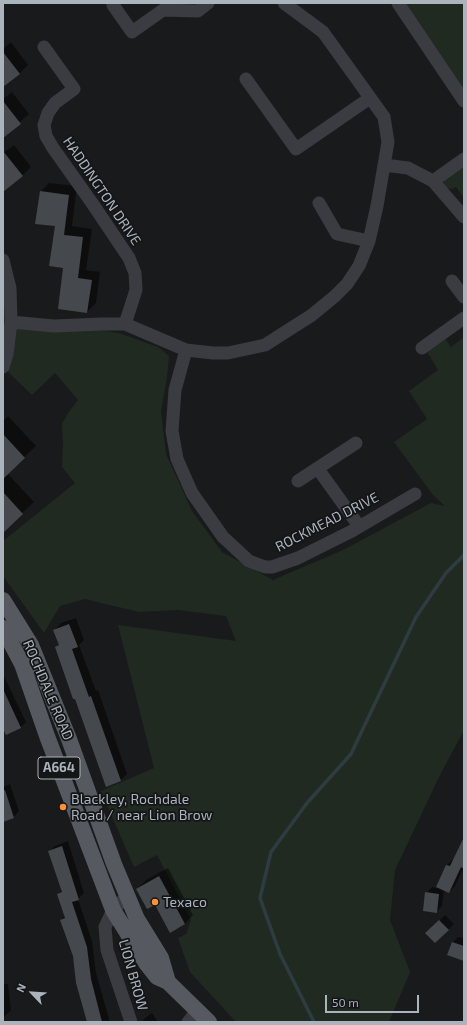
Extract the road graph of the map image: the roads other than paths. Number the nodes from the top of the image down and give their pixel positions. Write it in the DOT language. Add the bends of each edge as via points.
graph roads {
  1 [pos="208,3"];
  2 [pos="284,3"];
  3 [pos="398,3"];
  4 [pos="113,5"];
  5 [pos="44,47"];
  6 [pos="246,79"];
  7 [pos="370,98"];
  8 [pos="464,101"];
  9 [pos="464,159"];
  10 [pos="384,165"];
  11 [pos="433,181"];
  12 [pos="319,203"];
  13 [pos="464,217"];
  14 [pos="369,241"];
  15 [pos="3,260"];
  16 [pos="452,280"];
  17 [pos="464,298"];
  18 [pos="464,318"];
  19 [pos="11,322"];
  20 [pos="125,324"];
  21 [pos="422,348"];
  22 [pos="186,350"];
  23 [pos="3,367"];
  24 [pos="356,443"];
  25 [pos="318,469"];
  26 [pos="298,481"];
  27 [pos="415,494"];
  28 [pos="359,526"];
  29 [pos="3,600"];
  30 [pos="3,628"];
  31 [pos="127,896"];
  32 [pos="113,910"];
  33 [pos="168,982"];
  34 [pos="193,1016"];
  35 [pos="131,1022"];
  36 [pos="209,1022"];
  1 -- 4 [label="street" via="198,11 163,10 132,32"];
  2 -- 7 [label="street" via="323,32"];
  3 -- 8 [label="street"];
  5 -- 20 [label="street, HADDINGTON DRIVE" via="74,89 55,103 48,113 44,124 46,136 129,258 135,273 136,290"];
  6 -- 7 [label="street" via="296,149"];
  7 -- 10 [label="street" via="384,117 388,142"];
  9 -- 11 [label="street"];
  10 -- 11 [label="street" via="408,168"];
  10 -- 14 [label="street"];
  11 -- 13 [label="street"];
  12 -- 14 [label="street" via="337,234"];
  14 -- 22 [label="street" via="354,275 347,284 308,318 266,345 228,353"];
  15 -- 19 [label="street" via="10,288"];
  16 -- 17 [label="street"];
  18 -- 21 [label="street"];
  19 -- 20 [label="street" via="54,326"];
  19 -- 23 [label="street"];
  20 -- 22 [label="street"];
  22 -- 28 [label="street, ROCKMEAD DRIVE" via="175,390 172,431 177,459 192,493 223,537 249,560 265,567 298,558"];
  24 -- 25 [label="street"];
  25 -- 26 [label="street"];
  25 -- 28 [label="street"];
  27 -- 28 [label="street, ROCKMEAD DRIVE"];
  29 -- 31 [label="main road, ROCHDALE ROAD" via="31,645"];
  30 -- 32 [label="main road, ROCHDALE ROAD / A664" via="22,664"];
  31 -- 32 [label="street, LION BROW"];
  31 -- 33 [label="main road, ROCHDALE ROAD" via="137,919 161,958"];
  32 -- 33 [label="main road, ROCHDALE ROAD / A664" via="150,968 157,977"];
  32 -- 35 [label="street, LION BROW" via="105,927 106,950"];
  33 -- 34 [label="main road, ROCHDALE ROAD / A664"];
  34 -- 36 [label="main road, ROCHDALE ROAD / A664"];
}
